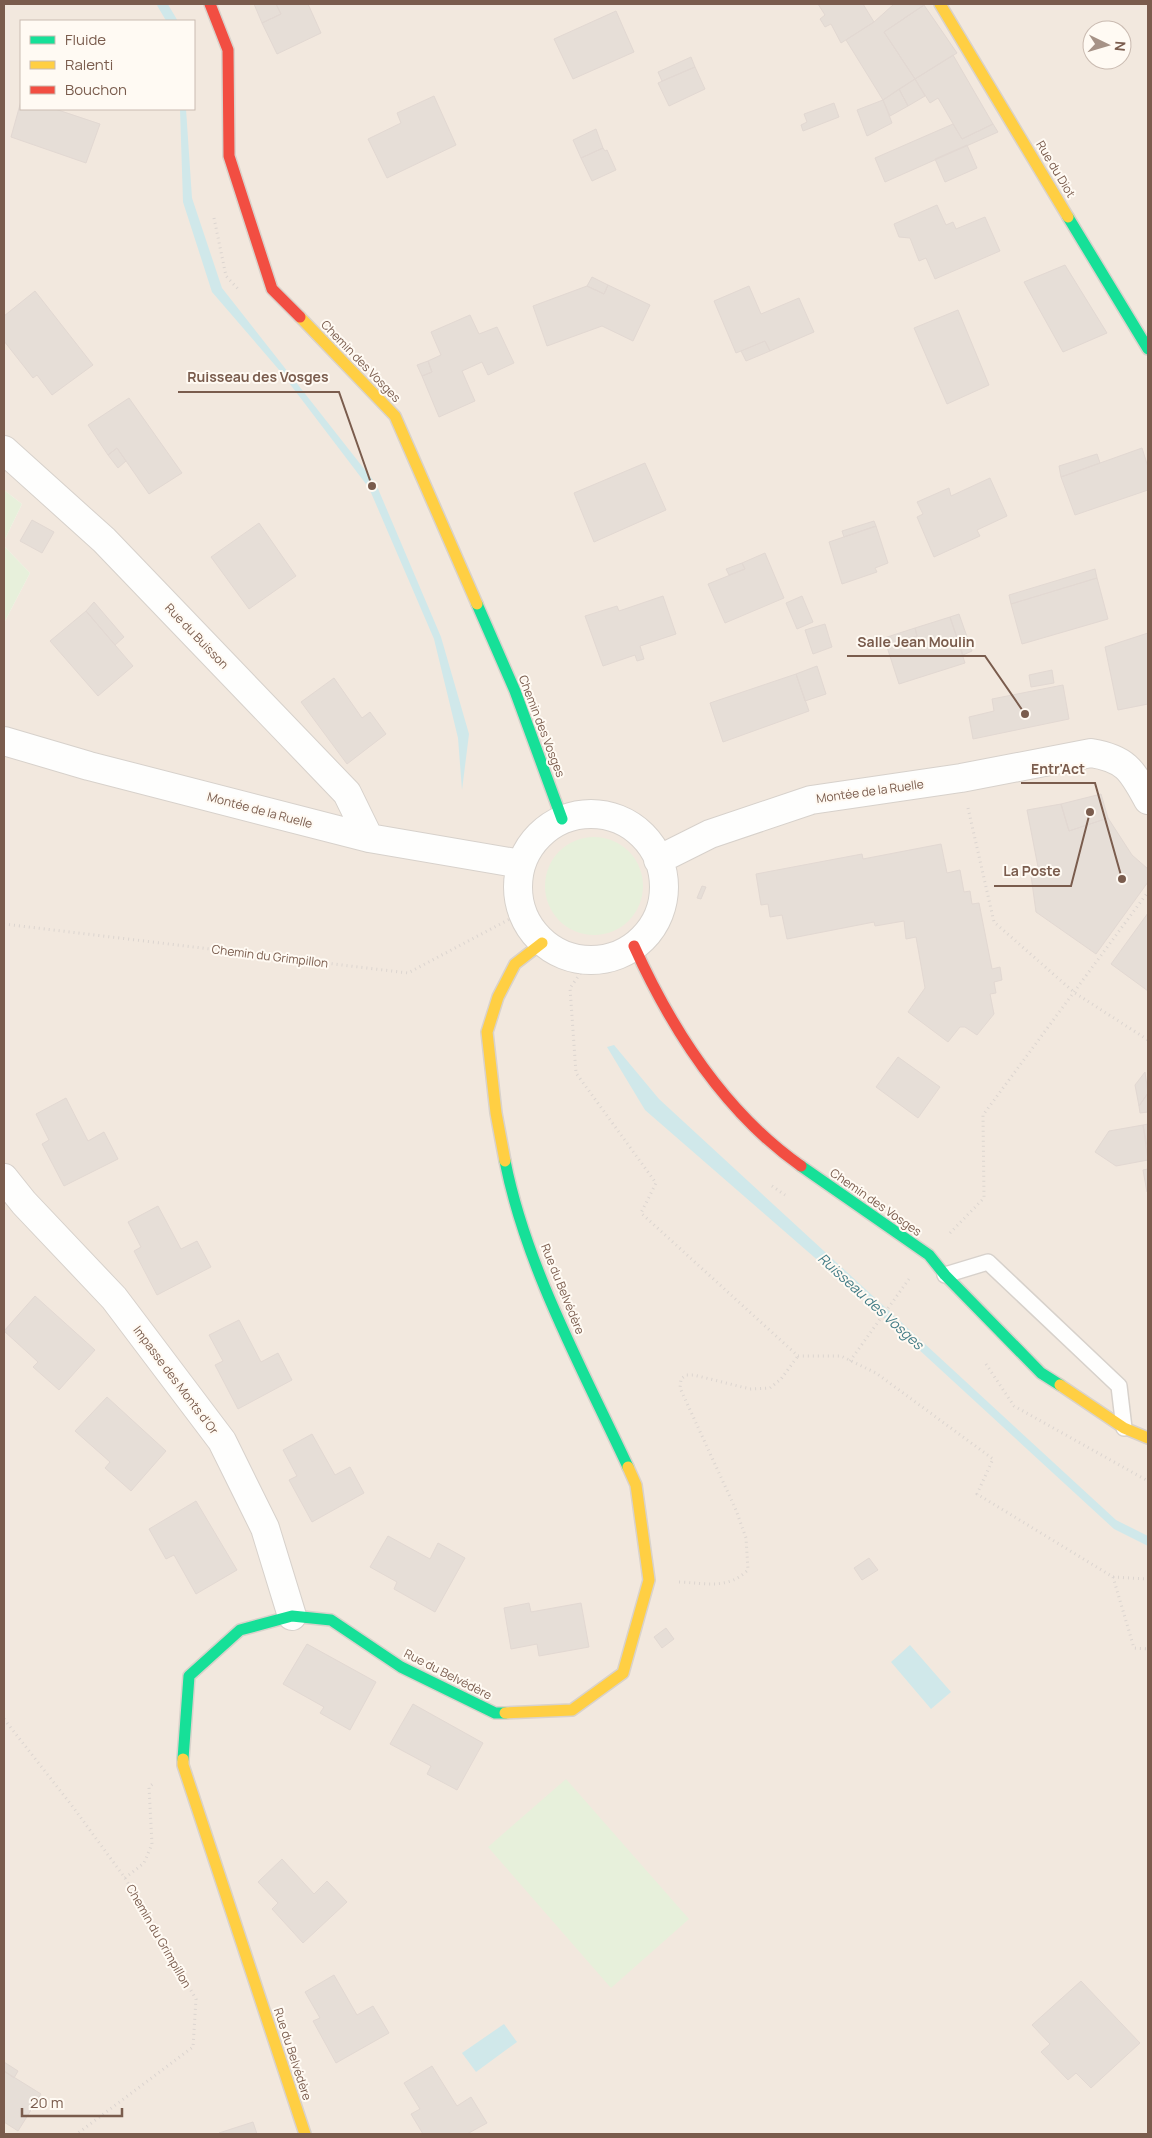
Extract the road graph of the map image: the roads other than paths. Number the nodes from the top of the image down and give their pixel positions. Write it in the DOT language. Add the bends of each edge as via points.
graph roads {
  1 [pos="210,4"];
  2 [pos="940,4"];
  3 [pos="1148,349"];
  4 [pos="4,450"];
  5 [pos="4,741"];
  6 [pos="1148,800"];
  7 [pos="562,819"];
  8 [pos="369,838"];
  9 [pos="658,860"];
  10 [pos="521,864"];
  11 [pos="542,943"];
  12 [pos="634,946"];
  13 [pos="4,1178"];
  14 [pos="945,1275"];
  15 [pos="1124,1428"];
  16 [pos="1148,1438"];
  17 [pos="292,1616"];
  18 [pos="305,2134"];
  1 -- 7 [label="street, Chemin des Vosges" via="228,50 229,156 272,289 395,416 515,691"];
  2 -- 3 [label="street, Rue du Diot"];
  4 -- 8 [label="street, Rue du Buisson" via="104,540 348,793"];
  5 -- 8 [label="street, Montée de la Ruelle"];
  6 -- 9 [label="street, Montée de la Ruelle" via="1133,773 1112,757 1092,753 961,778 811,800 710,834"];
  7 -- 9 [label="street" via="585,814 608,816 629,825 647,840"];
  7 -- 10 [label="street" via="544,830 530,846"];
  8 -- 10 [label="street, Montée de la Ruelle"];
  9 -- 12 [label="street" via="664,884 661,907 651,929"];
  10 -- 11 [label="street" via="517,888 522,913"];
  11 -- 12 [label="street" via="564,956 589,961 612,957"];
  11 -- 17 [label="street, Rue du Belvédère" via="515,964 498,997 487,1032 496,1113 511,1190 547,1292 636,1485 649,1580 623,1673 572,1710 495,1713 401,1667 331,1620"];
  12 -- 14 [label="street, Chemin des Vosges" via="656,995 699,1065 771,1145 928,1255"];
  13 -- 17 [label="street, Impasse des Monts d'Or" via="114,1298 222,1441 265,1528"];
  14 -- 15 [label="street, Chemin des Vosges" via="1041,1373"];
  14 -- 15 [label="lane" via="988,1262 1119,1386"];
  15 -- 16 [label="street, Chemin des Vosges"];
  17 -- 18 [label="street, Rue du Belvédère" via="240,1630 189,1676 183,1765"];
}
